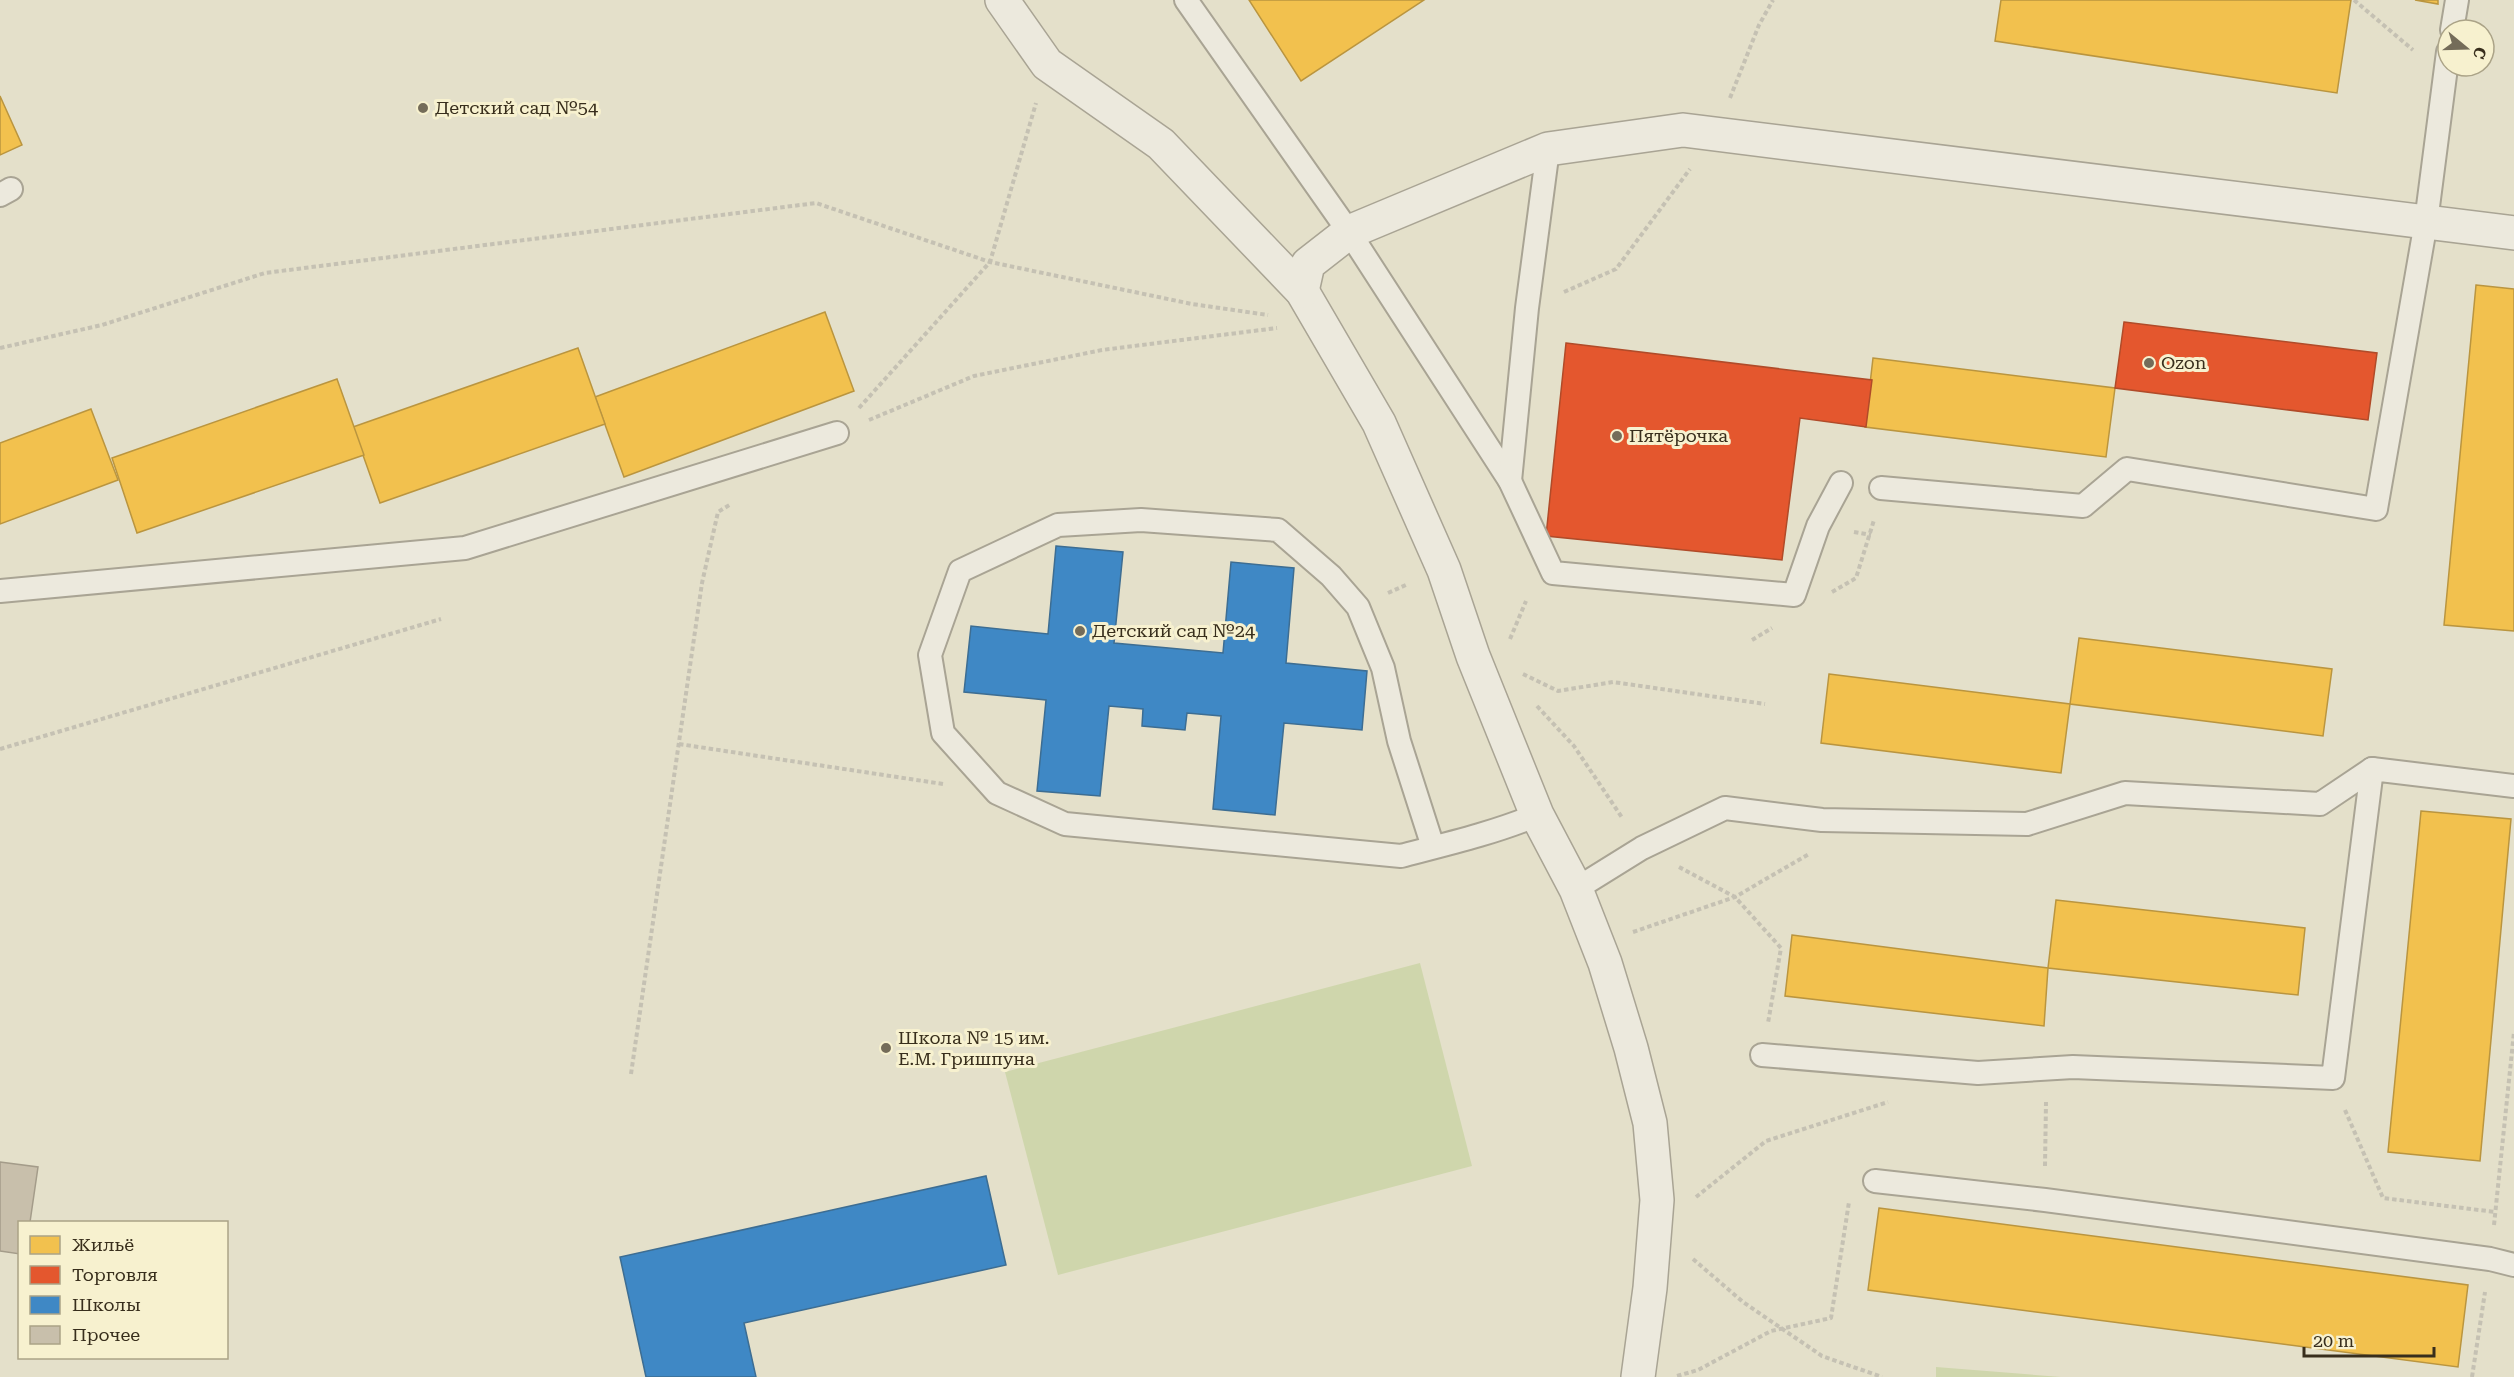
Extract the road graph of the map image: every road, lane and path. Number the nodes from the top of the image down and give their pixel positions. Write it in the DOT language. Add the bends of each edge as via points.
graph roads {
  1 [pos="1002,0"];
  2 [pos="1186,0"];
  3 [pos="2354,0"];
  4 [pos="2457,0"];
  5 [pos="2454,18"];
  6 [pos="2407,45"];
  7 [pos="1047,64"];
  8 [pos="2445,78"];
  9 [pos="1548,149"];
  10 [pos="2426,222"];
  11 [pos="1349,232"];
  12 [pos="2514,234"];
  13 [pos="990,262"];
  14 [pos="1302,291"];
  15 [pos="1320,322"];
  16 [pos="0,348"];
  17 [pos="837,433"];
  18 [pos="1510,481"];
  19 [pos="1841,483"];
  20 [pos="1881,489"];
  21 [pos="738,499"];
  22 [pos="1856,578"];
  23 [pos="1416,581"];
  24 [pos="0,591"];
  25 [pos="1526,601"];
  26 [pos="1358,607"];
  27 [pos="441,619"];
  28 [pos="1507,645"];
  29 [pos="1517,671"];
  30 [pos="1765,704"];
  31 [pos="679,744"];
  32 [pos="0,749"];
  33 [pos="2372,769"];
  34 [pos="2514,786"];
  35 [pos="997,793"];
  36 [pos="1537,815"];
  37 [pos="1433,847"];
  38 [pos="1816,850"];
  39 [pos="1576,889"];
  40 [pos="1629,933"];
  41 [pos="2514,1032"];
  42 [pos="1762,1055"];
  43 [pos="631,1074"];
  44 [pos="1889,1102"];
  45 [pos="2349,1122"];
  46 [pos="2044,1127"];
  47 [pos="2046,1174"];
  48 [pos="1875,1180"];
  49 [pos="1687,1204"];
  50 [pos="2495,1212"];
  51 [pos="1684,1251"];
  52 [pos="2490,1259"];
  53 [pos="2514,1265"];
  54 [pos="1782,1329"];
  55 [pos="1638,1377"];
  56 [pos="1676,1377"];
  57 [pos="1882,1377"];
  58 [pos="2472,1377"];
  1 -- 7 [label="street"];
  2 -- 11 [label="lane"];
  3 -- 6 [label="path"];
  4 -- 5 [label="lane"];
  7 -- 13 [label="path"];
  7 -- 14 [label="street" via="1161,144"];
  8 -- 10 [label="lane"];
  9 -- 10 [label="street" via="1683,130"];
  9 -- 11 [label="street"];
  9 -- 18 [label="lane"];
  10 -- 12 [label="street"];
  10 -- 20 [label="lane" via="2376,508 2127,469 2083,506"];
  11 -- 14 [label="street" via="1308,264"];
  11 -- 18 [label="lane"];
  13 -- 15 [label="path" via="1192,304"];
  13 -- 16 [label="path" via="816,203 265,273 102,325"];
  13 -- 17 [label="path"];
  14 -- 15 [label="street"];
  15 -- 17 [label="path" via="1102,350 974,376"];
  15 -- 36 [label="street" via="1378,423 1444,570 1473,656"];
  17 -- 24 [label="lane" via="465,548"];
  18 -- 19 [label="lane" via="1553,573 1794,595 1818,526"];
  20 -- 22 [label="path"];
  21 -- 31 [label="path" via="718,512 702,582"];
  23 -- 26 [label="path"];
  25 -- 28 [label="path"];
  26 -- 35 [label="lane" via="1331,576 1278,530 1140,520 1058,525 960,571 930,655 943,732"];
  26 -- 37 [label="lane" via="1383,668 1399,741"];
  27 -- 32 [label="path"];
  29 -- 30 [label="path" via="1558,691 1613,682"];
  31 -- 35 [label="path"];
  31 -- 43 [label="path"];
  33 -- 34 [label="lane"];
  33 -- 39 [label="lane" via="2319,804 2125,793 2028,824 1822,820 1725,808 1642,848"];
  33 -- 42 [label="lane" via="2334,1078 2073,1067 1978,1073"];
  35 -- 37 [label="lane" via="1065,824 1401,856"];
  36 -- 37 [label="lane"];
  36 -- 39 [label="street"];
  38 -- 40 [label="path" via="1735,897"];
  39 -- 55 [label="street" via="1605,963 1650,1123 1657,1200"];
  41 -- 50 [label="path"];
  44 -- 49 [label="path" via="1766,1141"];
  45 -- 50 [label="path" via="2383,1198"];
  46 -- 47 [label="path"];
  48 -- 52 [label="lane"];
  48 -- 54 [label="path" via="1851,1192 1831,1318"];
  50 -- 52 [label="path"];
  51 -- 54 [label="path" via="1743,1302"];
  52 -- 53 [label="lane"];
  52 -- 58 [label="path"];
  54 -- 56 [label="path"];
  54 -- 57 [label="path" via="1822,1356"];
}
